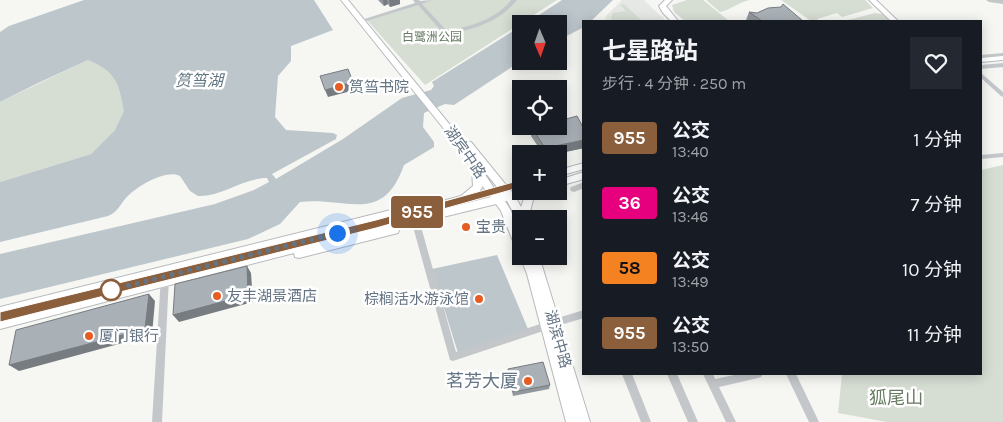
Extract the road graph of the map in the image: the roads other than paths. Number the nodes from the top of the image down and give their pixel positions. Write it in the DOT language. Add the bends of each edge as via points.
graph roads {
  1 [pos="344,0"];
  2 [pos="350,0"];
  3 [pos="429,0"];
  4 [pos="514,0"];
  5 [pos="670,0"];
  6 [pos="872,0"];
  7 [pos="990,0"];
  8 [pos="417,2"];
  9 [pos="1003,2"];
  10 [pos="364,20"];
  11 [pos="674,20"];
  12 [pos="894,20"];
  13 [pos="1003,58"];
  14 [pos="982,60"];
  15 [pos="1003,65"];
  16 [pos="982,67"];
  17 [pos="982,76"];
  18 [pos="1003,95"];
  19 [pos="1003,156"];
  20 [pos="982,157"];
  21 [pos="582,167"];
  22 [pos="481,168"];
  23 [pos="567,171"];
  24 [pos="582,177"];
  25 [pos="512,180"];
  26 [pos="567,184"];
  27 [pos="573,184"];
  28 [pos="582,186"];
  29 [pos="512,187"];
  30 [pos="512,193"];
  31 [pos="501,194"];
  32 [pos="464,204"];
  33 [pos="515,210"];
  34 [pos="438,215"];
  35 [pos="414,218"];
  36 [pos="508,218"];
  37 [pos="512,227"];
  38 [pos="528,265"];
  39 [pos="536,265"];
  40 [pos="165,281"];
  41 [pos="0,312"];
  42 [pos="582,315"];
  43 [pos="0,318"];
  44 [pos="0,324"];
  45 [pos="550,325"];
  46 [pos="0,329"];
  47 [pos="627,375"];
  48 [pos="672,375"];
  49 [pos="708,375"];
  50 [pos="754,375"];
  51 [pos="791,375"];
  52 [pos="713,384"];
  53 [pos="157,422"];
  54 [pos="573,422"];
  55 [pos="583,422"];
  56 [pos="646,422"];
  57 [pos="693,422"];
  58 [pos="731,422"];
  59 [pos="814,422"];
  1 -- 10 [label="main road"];
  2 -- 10 [label="main road"];
  3 -- 8 [label="street"];
  4 -- 8 [label="street" via="506,12 446,33"];
  5 -- 11 [label="main road" via="662,6"];
  6 -- 12 [label="main road"];
  7 -- 9 [label="street"];
  8 -- 10 [label="street"];
  10 -- 22 [label="main road"];
  13 -- 14 [label="main road"];
  15 -- 16 [label="street"];
  17 -- 18 [label="street"];
  19 -- 20 [label="street"];
  21 -- 23 [label="main road"];
  22 -- 25 [label="main road"];
  22 -- 31 [label="main road"];
  22 -- 32 [label="main road" via="478,187"];
  24 -- 27 [label="main road"];
  26 -- 27 [label="main road"];
  27 -- 28 [label="street"];
  29 -- 31 [label="main road"];
  30 -- 31 [label="main road"];
  31 -- 32 [label="main road"];
  31 -- 33 [label="main road"];
  31 -- 36 [label="main road"];
  32 -- 34 [label="main road"];
  32 -- 35 [label="main road"];
  32 -- 36 [label="main road" via="502,211"];
  34 -- 35 [label="main road"];
  34 -- 40 [label="main road"];
  35 -- 40 [label="main road" via="380,235"];
  35 -- 41 [label="main road" via="391,214"];
  35 -- 45 [label="street" via="453,357"];
  36 -- 37 [label="main road"];
  38 -- 45 [label="main road"];
  39 -- 45 [label="main road, 湖滨中路"];
  40 -- 43 [label="main road"];
  40 -- 44 [label="main road"];
  40 -- 46 [label="main road"];
  40 -- 53 [label="street"];
  42 -- 45 [label="street"];
  45 -- 54 [label="main road"];
  45 -- 55 [label="main road, 湖滨中路"];
  47 -- 56 [label="street"];
  48 -- 57 [label="street"];
  49 -- 52 [label="street"];
  50 -- 52 [label="street"];
  51 -- 59 [label="street"];
  52 -- 58 [label="street"];
}
